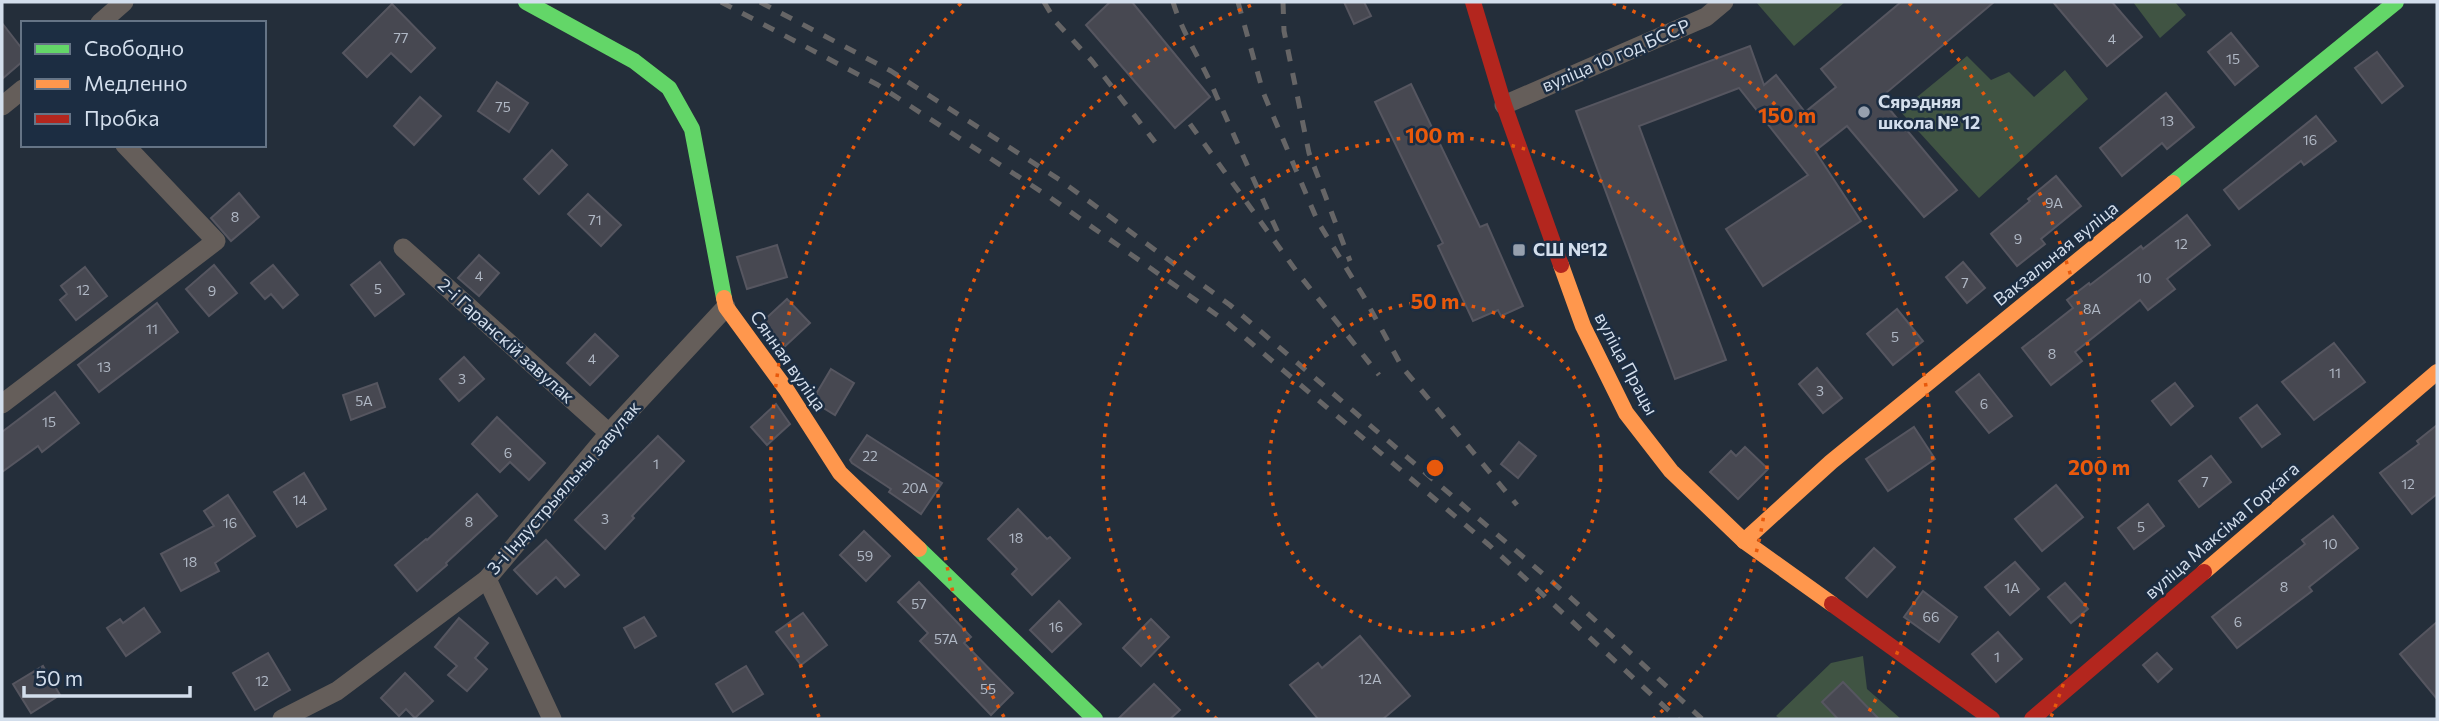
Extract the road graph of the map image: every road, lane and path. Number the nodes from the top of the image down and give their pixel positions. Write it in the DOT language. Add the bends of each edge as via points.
graph roads {
  1 [pos="124,2"];
  2 [pos="526,2"];
  3 [pos="1473,2"];
  4 [pos="1724,2"];
  5 [pos="2396,2"];
  6 [pos="102,21"];
  7 [pos="21,91"];
  8 [pos="1504,105"];
  9 [pos="2,106"];
  10 [pos="127,147"];
  11 [pos="403,248"];
  12 [pos="726,307"];
  13 [pos="2437,372"];
  14 [pos="2,404"];
  15 [pos="609,433"];
  16 [pos="1744,541"];
  17 [pos="487,579"];
  18 [pos="282,719"];
  19 [pos="552,719"];
  20 [pos="1095,719"];
  21 [pos="1992,719"];
  22 [pos="2032,719"];
  1 -- 6 [label="street"];
  2 -- 12 [label="street, Сянная вуліца" via="634,61 668,88 692,129"];
  3 -- 8 [label="street, вуліца Працы"];
  4 -- 8 [label="street, вуліца 10 год БССР" via="1706,18"];
  5 -- 16 [label="street, Вакзальная вуліца" via="1831,462"];
  7 -- 9 [label="street"];
  8 -- 16 [label="street, вуліца Працы" via="1583,327 1626,413 1671,471"];
  10 -- 14 [label="street" via="216,241"];
  11 -- 15 [label="street, 2-і Гаранскій завулак"];
  12 -- 15 [label="street, 3-і Індустрыяльны завулак"];
  12 -- 20 [label="street, Сянная вуліца" via="786,388 840,473"];
  13 -- 22 [label="street, вуліца Максіма Горкага"];
  15 -- 17 [label="street, 3-і Індустрыяльны завулак"];
  16 -- 21 [label="street, вуліца Працы"];
  17 -- 18 [label="street, 3-і Індустрыяльны завулак" via="337,691"];
  17 -- 19 [label="street"];
}
